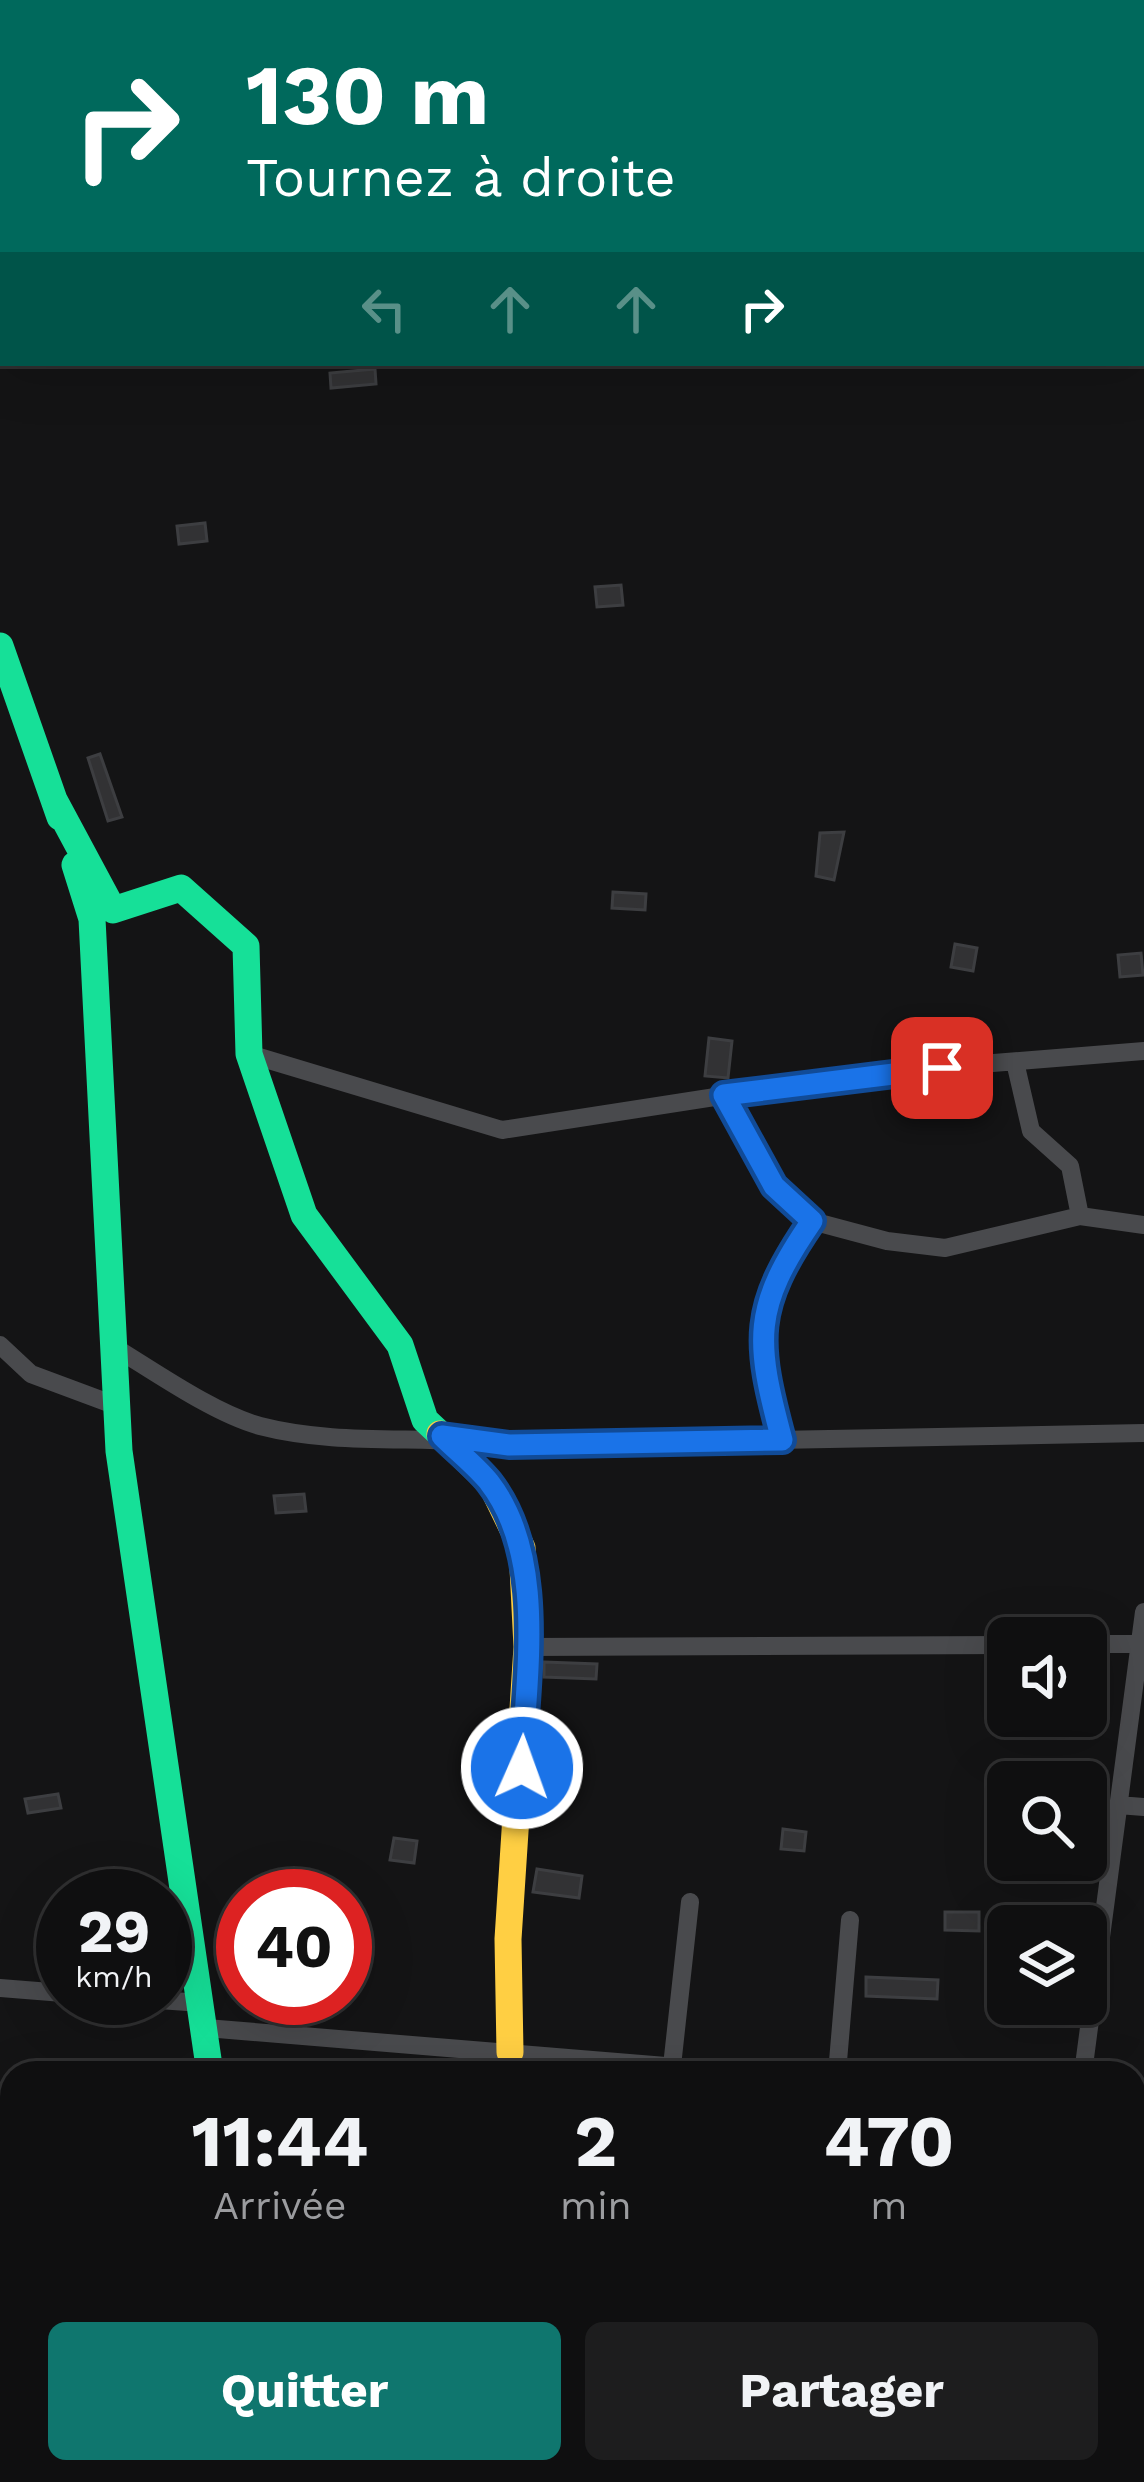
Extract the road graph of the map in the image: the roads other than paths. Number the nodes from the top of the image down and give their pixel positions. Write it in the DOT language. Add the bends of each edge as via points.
graph roads {
  1 [pos="0,646"];
  2 [pos="54,800"];
  3 [pos="1144,1051"];
  4 [pos="249,1054"];
  5 [pos="1016,1062"];
  6 [pos="724,1095"];
  7 [pos="1080,1216"];
  8 [pos="812,1221"];
  9 [pos="1144,1225"];
  10 [pos="0,1346"];
  11 [pos="114,1347"];
  12 [pos="117,1406"];
  13 [pos="1144,1432"];
  14 [pos="442,1436"];
  15 [pos="782,1440"];
  16 [pos="1144,1612"];
  17 [pos="1107,1644"];
  18 [pos="1142,1644"];
  19 [pos="987,1645"];
  20 [pos="527,1647"];
  21 [pos="1118,1804"];
  22 [pos="1144,1807"];
  23 [pos="690,1902"];
  24 [pos="850,1920"];
  25 [pos="0,1988"];
  26 [pos="36,1991"];
  27 [pos="192,2013"];
  28 [pos="204,2016"];
  29 [pos="510,2052"];
  30 [pos="209,2061"];
  31 [pos="532,2061"];
  32 [pos="673,2061"];
  33 [pos="838,2061"];
  34 [pos="1085,2061"];
  1 -- 2 [label="street"];
  2 -- 4 [label="street" via="113,910 181,888 246,946"];
  2 -- 11 [label="street" via="92,919"];
  3 -- 5 [label="street"];
  4 -- 6 [label="street" via="502,1130"];
  4 -- 14 [label="street" via="304,1215 400,1345 425,1420"];
  5 -- 6 [label="street"];
  5 -- 7 [label="street" via="1031,1131 1070,1166"];
  6 -- 8 [label="street" via="774,1186"];
  7 -- 8 [label="street" via="945,1247"];
  7 -- 9 [label="street"];
  8 -- 15 [label="street" via="772,1279 761,1363"];
  10 -- 12 [label="street" via="31,1374"];
  11 -- 12 [label="street"];
  11 -- 14 [label="street" via="257,1426 344,1439"];
  12 -- 28 [label="street"];
  13 -- 15 [label="street"];
  14 -- 15 [label="street" via="509,1445"];
  14 -- 20 [label="street" via="491,1484 522,1548"];
  16 -- 18 [label="street"];
  17 -- 18 [label="street"];
  18 -- 21 [label="street"];
  19 -- 20 [label="street"];
  20 -- 29 [label="street" via="508,1939"];
  21 -- 22 [label="street"];
  21 -- 34 [label="street"];
  23 -- 32 [label="street"];
  24 -- 33 [label="street"];
  25 -- 26 [label="street"];
  27 -- 28 [label="street"];
  28 -- 29 [label="street"];
  28 -- 30 [label="street"];
  29 -- 31 [label="street"];
}
